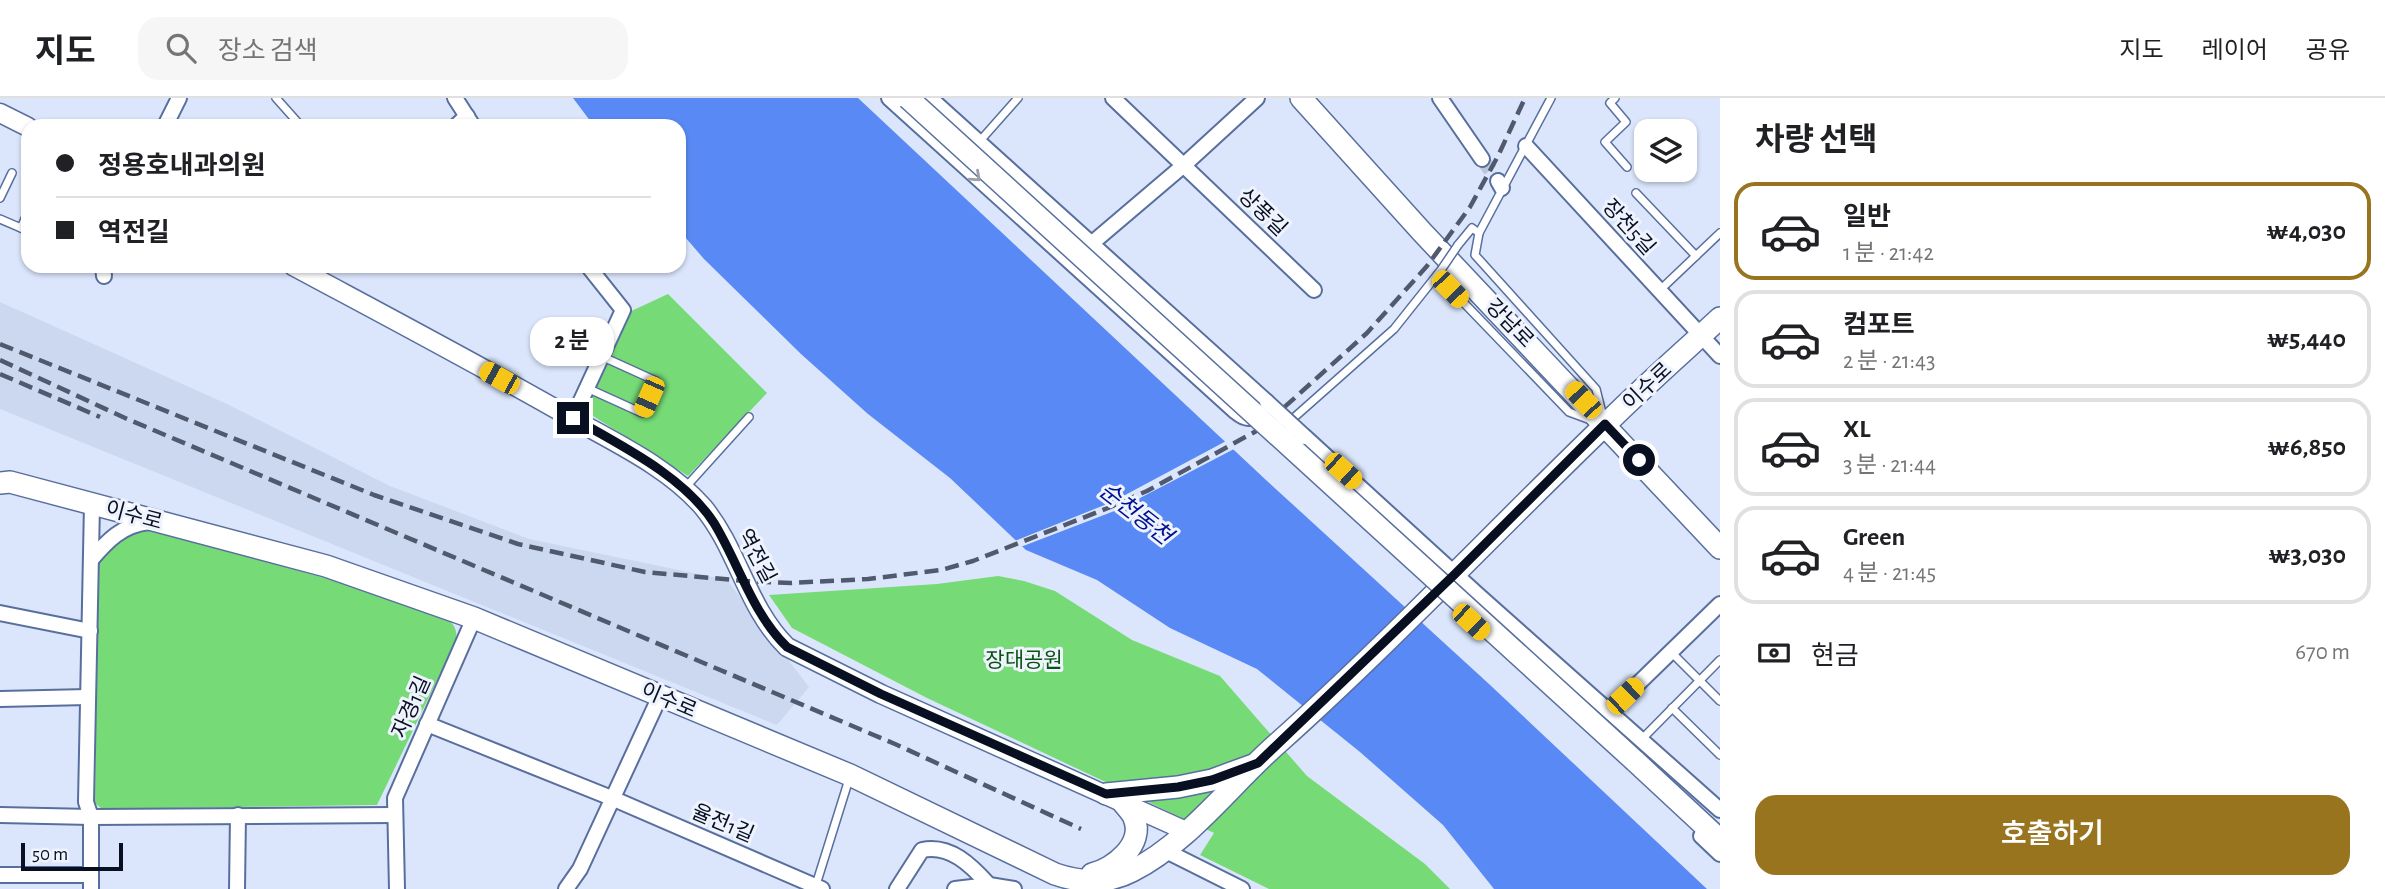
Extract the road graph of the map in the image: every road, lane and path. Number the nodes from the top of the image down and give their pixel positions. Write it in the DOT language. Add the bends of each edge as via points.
graph roads {
  1 [pos="179,98"];
  2 [pos="276,98"];
  3 [pos="455,98"];
  4 [pos="890,98"];
  5 [pos="908,98"];
  6 [pos="917,98"];
  7 [pos="930,98"];
  8 [pos="1018,98"];
  9 [pos="1113,98"];
  10 [pos="1256,98"];
  11 [pos="1301,98"];
  12 [pos="1440,98"];
  13 [pos="1551,98"];
  14 [pos="1615,98"];
  15 [pos="0,113"];
  16 [pos="168,119"];
  17 [pos="295,119"];
  18 [pos="463,119"];
  19 [pos="21,124"];
  20 [pos="980,141"];
  21 [pos="1526,146"];
  22 [pos="955,159"];
  23 [pos="1482,159"];
  24 [pos="1184,165"];
  25 [pos="1627,166"];
  26 [pos="12,173"];
  27 [pos="1636,193"];
  28 [pos="0,198"];
  29 [pos="0,219"];
  30 [pos="21,229"];
  31 [pos="1479,233"];
  32 [pos="1720,233"];
  33 [pos="1091,244"];
  34 [pos="1696,256"];
  35 [pos="1070,262"];
  36 [pos="310,273"];
  37 [pos="594,273"];
  38 [pos="1439,273"];
  39 [pos="1314,290"];
  40 [pos="1659,292"];
  41 [pos="1720,318"];
  42 [pos="1701,336"];
  43 [pos="601,356"];
  44 [pos="1720,356"];
  45 [pos="587,388"];
  46 [pos="1267,402"];
  47 [pos="749,417"];
  48 [pos="573,418"];
  49 [pos="1289,422"];
  50 [pos="1605,424"];
  51 [pos="1306,436"];
  52 [pos="3,481"];
  53 [pos="684,489"];
  54 [pos="92,505"];
  55 [pos="156,521"];
  56 [pos="1720,548"];
  57 [pos="91,561"];
  58 [pos="1455,574"];
  59 [pos="1432,597"];
  60 [pos="1720,604"];
  61 [pos="0,613"];
  62 [pos="474,618"];
  63 [pos="90,631"];
  64 [pos="1671,652"];
  65 [pos="1720,660"];
  66 [pos="1699,679"];
  67 [pos="660,696"];
  68 [pos="88,698"];
  69 [pos="0,699"];
  70 [pos="1720,701"];
  71 [pos="1672,708"];
  72 [pos="1610,711"];
  73 [pos="427,724"];
  74 [pos="1639,752"];
  75 [pos="1720,755"];
  76 [pos="1258,763"];
  77 [pos="850,775"];
  78 [pos="1113,797"];
  79 [pos="614,799"];
  80 [pos="1720,810"];
  81 [pos="0,815"];
  82 [pos="239,815"];
  83 [pos="394,815"];
  84 [pos="92,817"];
  85 [pos="1720,829"];
  86 [pos="1186,831"];
  87 [pos="1720,841"];
  88 [pos="1164,850"];
  89 [pos="1720,854"];
  90 [pos="1055,874"];
  91 [pos="0,875"];
  92 [pos="91,882"];
  93 [pos="989,885"];
  94 [pos="818,888"];
  95 [pos="237,889"];
  96 [pos="397,889"];
  97 [pos="566,889"];
  98 [pos="897,889"];
  99 [pos="954,889"];
  100 [pos="1014,889"];
  101 [pos="1242,889"];
  1 -- 16 [label="street"];
  2 -- 17 [label="lane"];
  3 -- 18 [label="street"];
  4 -- 22 [label="street"];
  5 -- 74 [label="main road, bridge"];
  6 -- 74 [label="main road"];
  7 -- 20 [label="street"];
  8 -- 20 [label="lane"];
  9 -- 24 [label="street, 상풍길"];
  10 -- 24 [label="street"];
  11 -- 50 [label="main road, 강남로"];
  12 -- 23 [label="street"];
  13 -- 21 [label="lane"];
  14 -- 25 [label="lane" via="1610,103 1626,122 1605,142"];
  15 -- 19 [label="street"];
  20 -- 22 [label="lane"];
  20 -- 33 [label="street"];
  21 -- 31 [label="lane" via="1500,185"];
  21 -- 40 [label="street, 장천5길"];
  22 -- 35 [label="street, one-way"];
  24 -- 33 [label="street"];
  24 -- 39 [label="street, 상풍길"];
  26 -- 28 [label="lane"];
  27 -- 34 [label="lane"];
  29 -- 30 [label="lane"];
  31 -- 38 [label="lane, bridge" via="1472,228"];
  31 -- 50 [label="lane" via="1475,255 1596,388"];
  32 -- 34 [label="lane"];
  33 -- 35 [label="street"];
  33 -- 46 [label="street"];
  34 -- 40 [label="lane"];
  35 -- 46 [label="street" via="1244,419 1266,409"];
  36 -- 48 [label="street, 역전길"];
  37 -- 43 [label="street" via="623,310"];
  38 -- 49 [label="lane" via="1394,329"];
  38 -- 50 [label="lane" via="1569,412"];
  40 -- 42 [label="street, 장천5길"];
  41 -- 42 [label="main road, 이수로"];
  42 -- 44 [label="street, 장천5길"];
  42 -- 50 [label="main road, 이수로"];
  43 -- 45 [label="street"];
  43 -- 45 [label="lane" via="656,381 652,392 642,413"];
  45 -- 48 [label="street"];
  46 -- 49 [label="street, bridge"];
  47 -- 53 [label="lane"];
  48 -- 53 [label="street, 역전길"];
  49 -- 51 [label="street, bridge"];
  50 -- 56 [label="main road, 강남로"];
  50 -- 58 [label="main road, 이수로"];
  51 -- 58 [label="street"];
  51 -- 59 [label="street" via="1298,437 1284,451"];
  52 -- 54 [label="main road, 이수로"];
  53 -- 78 [label="street, 역전길" via="714,523 762,616 787,647"];
  54 -- 55 [label="main road, 이수로"];
  54 -- 57 [label="street"];
  55 -- 57 [label="street" via="127,527"];
  55 -- 62 [label="main road, 이수로" via="326,566"];
  57 -- 63 [label="street"];
  58 -- 59 [label="main road, 이수로"];
  58 -- 72 [label="street"];
  59 -- 76 [label="main road, 이수로"];
  59 -- 89 [label="street"];
  60 -- 64 [label="street"];
  61 -- 63 [label="street"];
  62 -- 67 [label="main road, 이수로"];
  62 -- 73 [label="street, 자경1길"];
  63 -- 68 [label="street"];
  64 -- 66 [label="lane"];
  64 -- 72 [label="street"];
  65 -- 66 [label="lane"];
  66 -- 70 [label="lane"];
  66 -- 71 [label="lane"];
  67 -- 77 [label="main road, 이수로"];
  67 -- 79 [label="street"];
  68 -- 69 [label="street"];
  68 -- 84 [label="street" via="86,802"];
  71 -- 74 [label="lane"];
  71 -- 75 [label="lane"];
  72 -- 74 [label="street"];
  73 -- 79 [label="street, 율전1길"];
  73 -- 83 [label="street, 자경1길" via="399,785"];
  74 -- 80 [label="street"];
  74 -- 85 [label="main road"];
  74 -- 87 [label="main road"];
  76 -- 78 [label="main road" via="1201,783"];
  76 -- 86 [label="main road, 이수로"];
  77 -- 90 [label="main road, 이수로"];
  77 -- 94 [label="lane"];
  78 -- 86 [label="street, 역전길"];
  78 -- 90 [label="main road" via="1134,817 1135,842 1107,870"];
  79 -- 94 [label="street, 율전1길"];
  79 -- 97 [label="street"];
  81 -- 84 [label="street"];
  82 -- 83 [label="street"];
  82 -- 84 [label="street"];
  82 -- 95 [label="street"];
  83 -- 96 [label="street, 자경1길"];
  84 -- 92 [label="street"];
  86 -- 88 [label="main road, 이수로"];
  88 -- 90 [label="main road, 이수로" via="1134,870 1109,879 1086,882"];
  88 -- 101 [label="street"];
  91 -- 92 [label="street"];
  93 -- 98 [label="street" via="962,859 934,847 922,850"];
  93 -- 99 [label="street"];
  93 -- 100 [label="street"];
}
